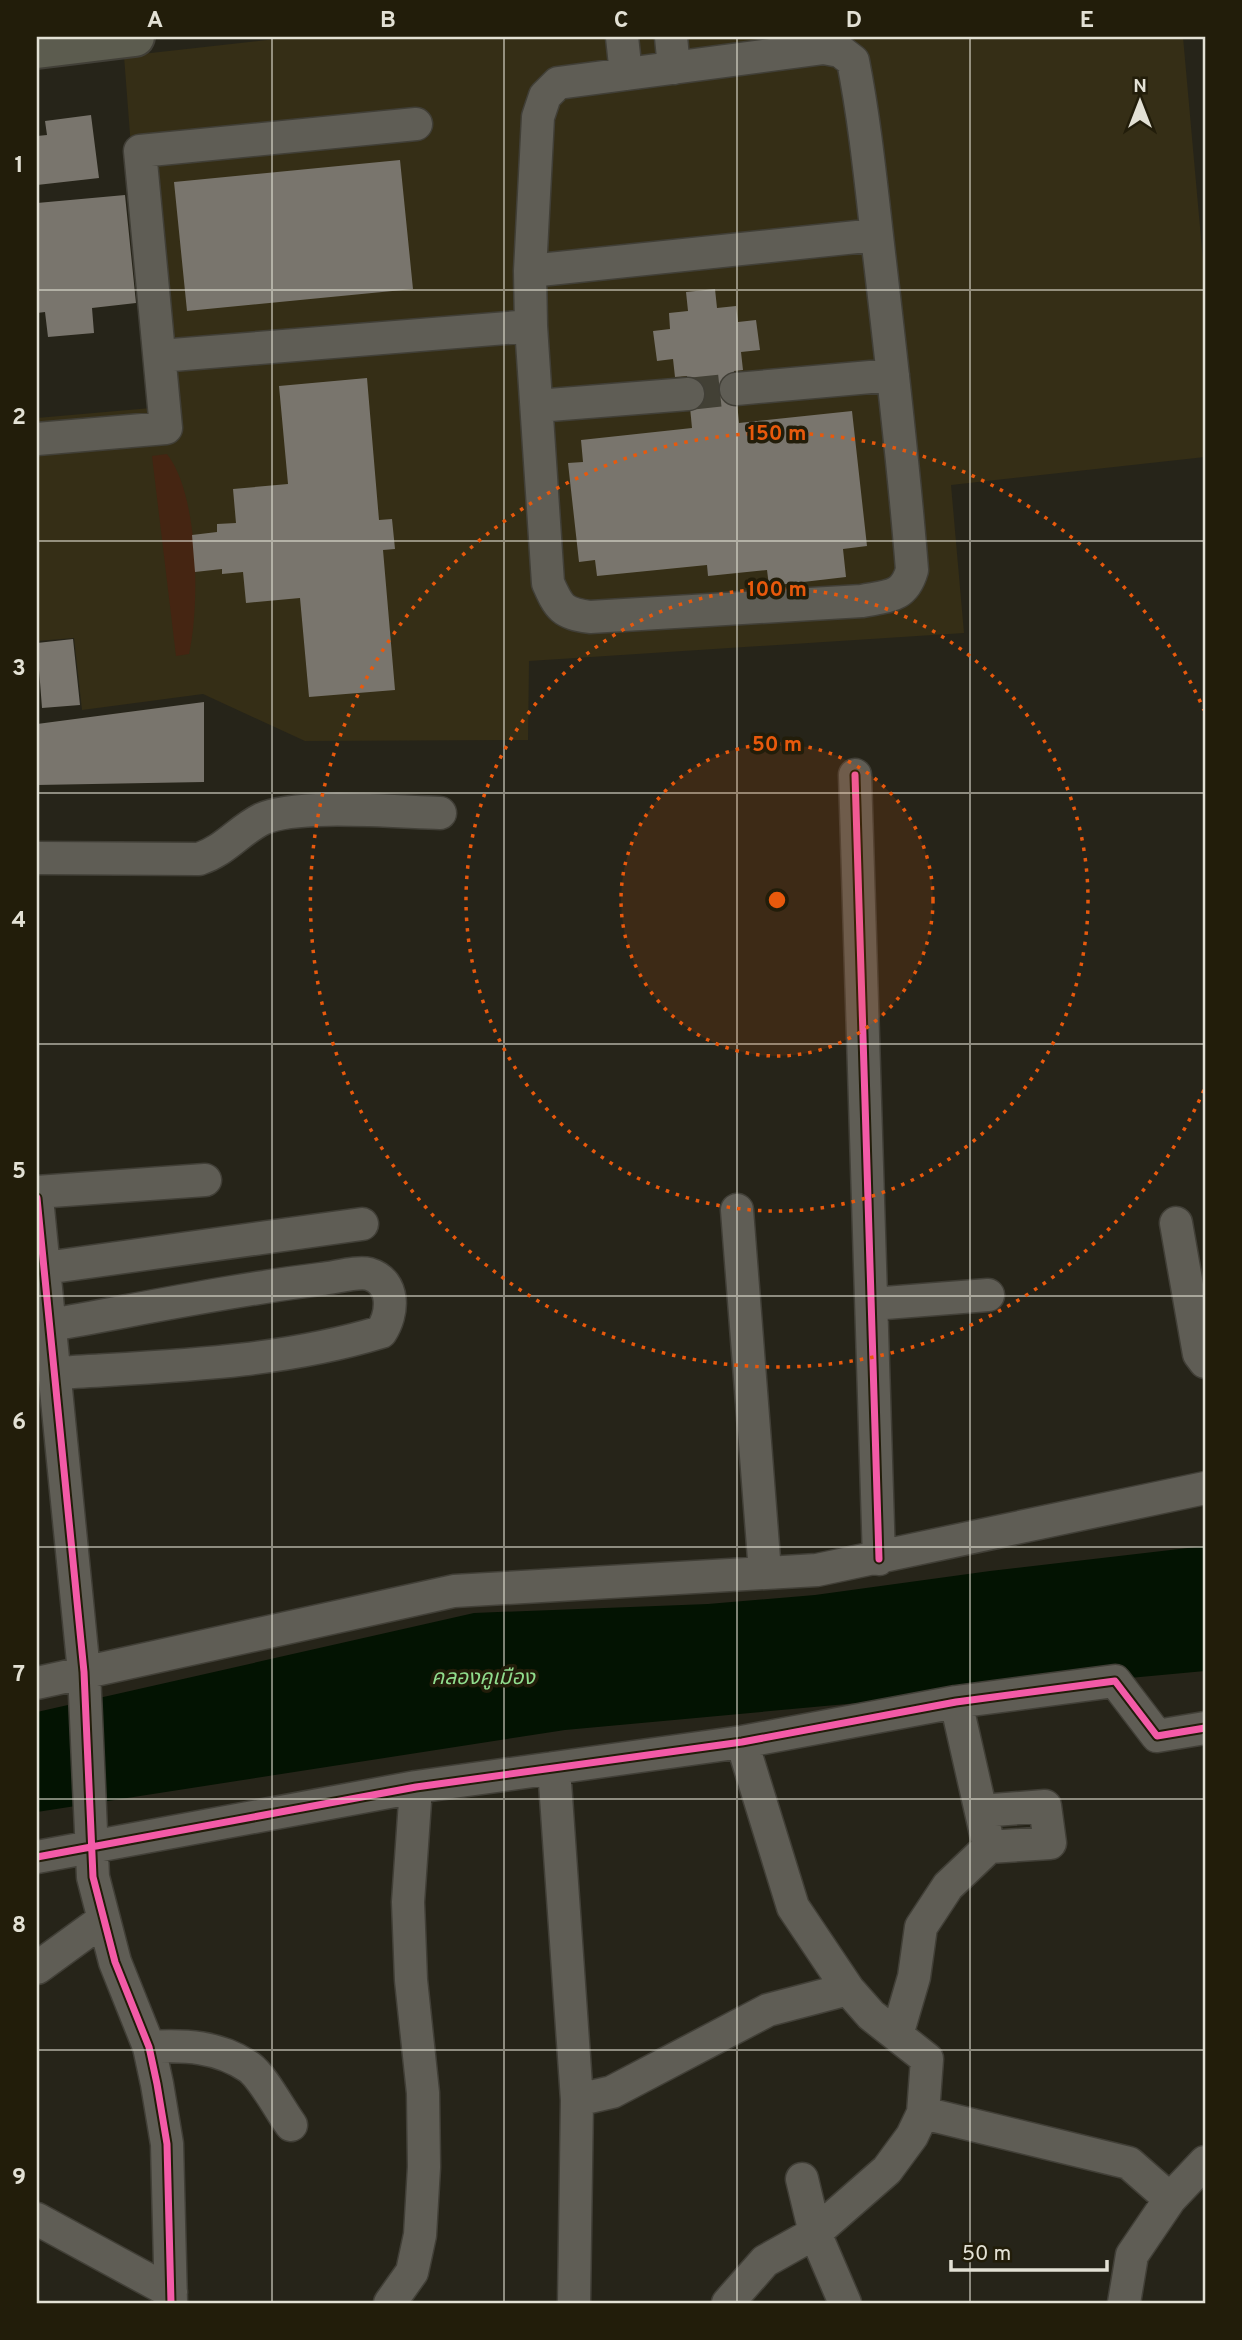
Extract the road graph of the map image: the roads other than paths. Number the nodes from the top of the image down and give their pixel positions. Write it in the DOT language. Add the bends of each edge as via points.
graph roads {
  1 [pos="135,37"];
  2 [pos="622,37"];
  3 [pos="37,49"];
  4 [pos="672,52"];
  5 [pos="626,74"];
  6 [pos="416,124"];
  7 [pos="876,234"];
  8 [pos="530,271"];
  9 [pos="531,326"];
  10 [pos="160,356"];
  11 [pos="893,375"];
  12 [pos="736,389"];
  13 [pos="688,394"];
  14 [pos="537,406"];
  15 [pos="37,439"];
  16 [pos="855,775"];
  17 [pos="440,813"];
  18 [pos="37,858"];
  19 [pos="205,1180"];
  20 [pos="37,1192"];
  21 [pos="37,1198"];
  22 [pos="737,1210"];
  23 [pos="1176,1223"];
  24 [pos="362,1224"];
  25 [pos="45,1268"];
  26 [pos="988,1295"];
  27 [pos="872,1304"];
  28 [pos="51,1325"];
  29 [pos="1205,1362"];
  30 [pos="57,1373"];
  31 [pos="1205,1488"];
  32 [pos="879,1559"];
  33 [pos="765,1572"];
  34 [pos="85,1681"];
  35 [pos="37,1683"];
  36 [pos="956,1702"];
  37 [pos="1204,1737"];
  38 [pos="742,1742"];
  39 [pos="554,1768"];
  40 [pos="416,1787"];
  41 [pos="981,1811"];
  42 [pos="90,1847"];
  43 [pos="989,1847"];
  44 [pos="37,1857"];
  45 [pos="103,1920"];
  46 [pos="37,1968"];
  47 [pos="848,1989"];
  48 [pos="897,2035"];
  49 [pos="149,2047"];
  50 [pos="577,2100"];
  51 [pos="923,2113"];
  52 [pos="291,2125"];
  53 [pos="1205,2162"];
  54 [pos="802,2179"];
  55 [pos="1170,2199"];
  56 [pos="37,2219"];
  57 [pos="815,2232"];
  58 [pos="171,2297"];
  59 [pos="390,2303"];
  60 [pos="574,2303"];
  61 [pos="728,2303"];
  62 [pos="845,2303"];
  63 [pos="1124,2303"];
  1 -- 3 [label="main road"];
  2 -- 5 [label="street"];
  4 -- 5 [label="street"];
  4 -- 7 [label="street" via="824,48 840,51 853,61"];
  5 -- 8 [label="street" via="558,83 545,96 538,117"];
  6 -- 10 [label="street" via="140,151"];
  7 -- 8 [label="street"];
  7 -- 11 [label="street"];
  8 -- 9 [label="street"];
  9 -- 10 [label="street"];
  9 -- 14 [label="street"];
  10 -- 15 [label="street" via="166,428"];
  11 -- 12 [label="street"];
  11 -- 14 [label="street" via="912,570 908,586 893,596 862,601 590,617 570,614 558,605 548,583"];
  13 -- 14 [label="street"];
  16 -- 27 [label="street"];
  17 -- 18 [label="street" via="301,810 263,818 219,852 199,859"];
  19 -- 20 [label="street"];
  21 -- 25 [label="street"];
  22 -- 33 [label="street"];
  23 -- 29 [label="street" via="1199,1354"];
  24 -- 25 [label="street"];
  25 -- 28 [label="street"];
  26 -- 27 [label="street"];
  27 -- 32 [label="street"];
  28 -- 30 [label="street"];
  28 -- 30 [label="street" via="274,1285 368,1274 383,1283 391,1301 390,1319 381,1332 326,1349 214,1363"];
  30 -- 34 [label="street"];
  31 -- 32 [label="street"];
  32 -- 33 [label="street" via="817,1570"];
  33 -- 34 [label="street" via="454,1591"];
  34 -- 35 [label="street"];
  34 -- 42 [label="street"];
  36 -- 37 [label="street" via="1115,1681 1157,1737"];
  36 -- 38 [label="street"];
  36 -- 41 [label="street"];
  38 -- 39 [label="street"];
  38 -- 47 [label="street" via="793,1907"];
  39 -- 40 [label="street"];
  39 -- 50 [label="street"];
  40 -- 42 [label="street"];
  40 -- 59 [label="street" via="408,1902 423,2093 424,2168 412,2273"];
  41 -- 43 [label="street"];
  41 -- 43 [label="street" via="1045,1806 1050,1843"];
  42 -- 44 [label="street"];
  42 -- 45 [label="street"];
  43 -- 48 [label="street" via="948,1886 921,1927 914,1977"];
  45 -- 46 [label="street"];
  45 -- 49 [label="street"];
  47 -- 48 [label="street"];
  47 -- 50 [label="street" via="768,2010 612,2092"];
  48 -- 51 [label="street" via="927,2059"];
  49 -- 52 [label="street" via="191,2045 215,2050 251,2068"];
  49 -- 58 [label="street" via="167,2144"];
  50 -- 60 [label="street"];
  51 -- 55 [label="street" via="1129,2163"];
  51 -- 57 [label="street" via="887,2169"];
  53 -- 55 [label="street"];
  54 -- 57 [label="street"];
  55 -- 63 [label="street" via="1132,2255"];
  56 -- 58 [label="street"];
  57 -- 61 [label="street" via="765,2261"];
  57 -- 62 [label="street"];
}
